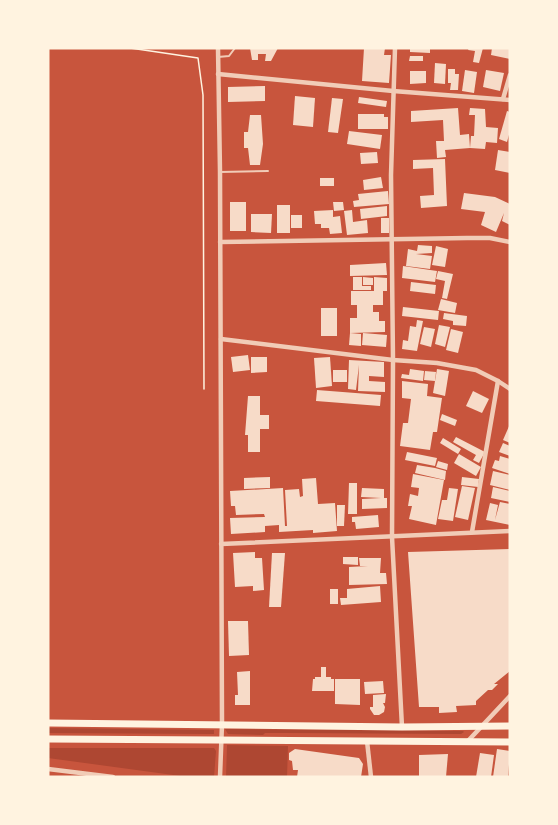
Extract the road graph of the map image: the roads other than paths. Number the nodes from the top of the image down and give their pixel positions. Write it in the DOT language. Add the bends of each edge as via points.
graph roads {
  1 [pos="218,48"];
  2 [pos="236,48"];
  3 [pos="395,48"];
  4 [pos="218,57"];
  5 [pos="218,74"];
  6 [pos="510,75"];
  7 [pos="393,92"];
  8 [pos="503,99"];
  9 [pos="510,100"];
  10 [pos="268,171"];
  11 [pos="220,172"];
  12 [pos="392,238"];
  13 [pos="220,242"];
  14 [pos="510,242"];
  15 [pos="221,339"];
  16 [pos="393,360"];
  17 [pos="498,381"];
  18 [pos="510,389"];
  19 [pos="510,531"];
  20 [pos="472,532"];
  21 [pos="392,537"];
  22 [pos="221,544"];
  23 [pos="510,696"];
  24 [pos="48,723"];
  25 [pos="222,724"];
  26 [pos="481,726"];
  27 [pos="510,726"];
  28 [pos="402,727"];
  29 [pos="48,739"];
  30 [pos="222,739"];
  31 [pos="367,741"];
  32 [pos="510,742"];
  33 [pos="466,743"];
  34 [pos="48,769"];
  35 [pos="67,774"];
  36 [pos="113,777"];
  37 [pos="220,777"];
  38 [pos="371,777"];
  1 -- 4 [label="street"];
  2 -- 4 [label="lane" via="229,56"];
  3 -- 7 [label="street"];
  4 -- 5 [label="street"];
  5 -- 7 [label="street"];
  5 -- 11 [label="street"];
  6 -- 8 [label="street"];
  7 -- 8 [label="street"];
  7 -- 12 [label="street"];
  8 -- 9 [label="street"];
  10 -- 11 [label="lane"];
  11 -- 13 [label="street"];
  12 -- 13 [label="street"];
  12 -- 14 [label="street" via="490,238"];
  12 -- 16 [label="street"];
  13 -- 15 [label="street"];
  15 -- 16 [label="street"];
  15 -- 22 [label="street"];
  16 -- 17 [label="street" via="476,370"];
  16 -- 21 [label="street"];
  17 -- 18 [label="street"];
  17 -- 20 [label="street"];
  19 -- 20 [label="street"];
  20 -- 21 [label="street"];
  21 -- 22 [label="street"];
  21 -- 28 [label="street"];
  22 -- 25 [label="street"];
  23 -- 26 [label="street"];
  24 -- 25 [label="main road"];
  25 -- 28 [label="main road"];
  25 -- 30 [label="street"];
  26 -- 27 [label="main road"];
  26 -- 28 [label="main road"];
  26 -- 33 [label="street"];
  29 -- 30 [label="main road"];
  30 -- 31 [label="main road"];
  30 -- 37 [label="street"];
  31 -- 33 [label="main road"];
  31 -- 38 [label="street"];
  32 -- 33 [label="main road"];
  34 -- 35 [label="street"];
  35 -- 36 [label="street"];
}
